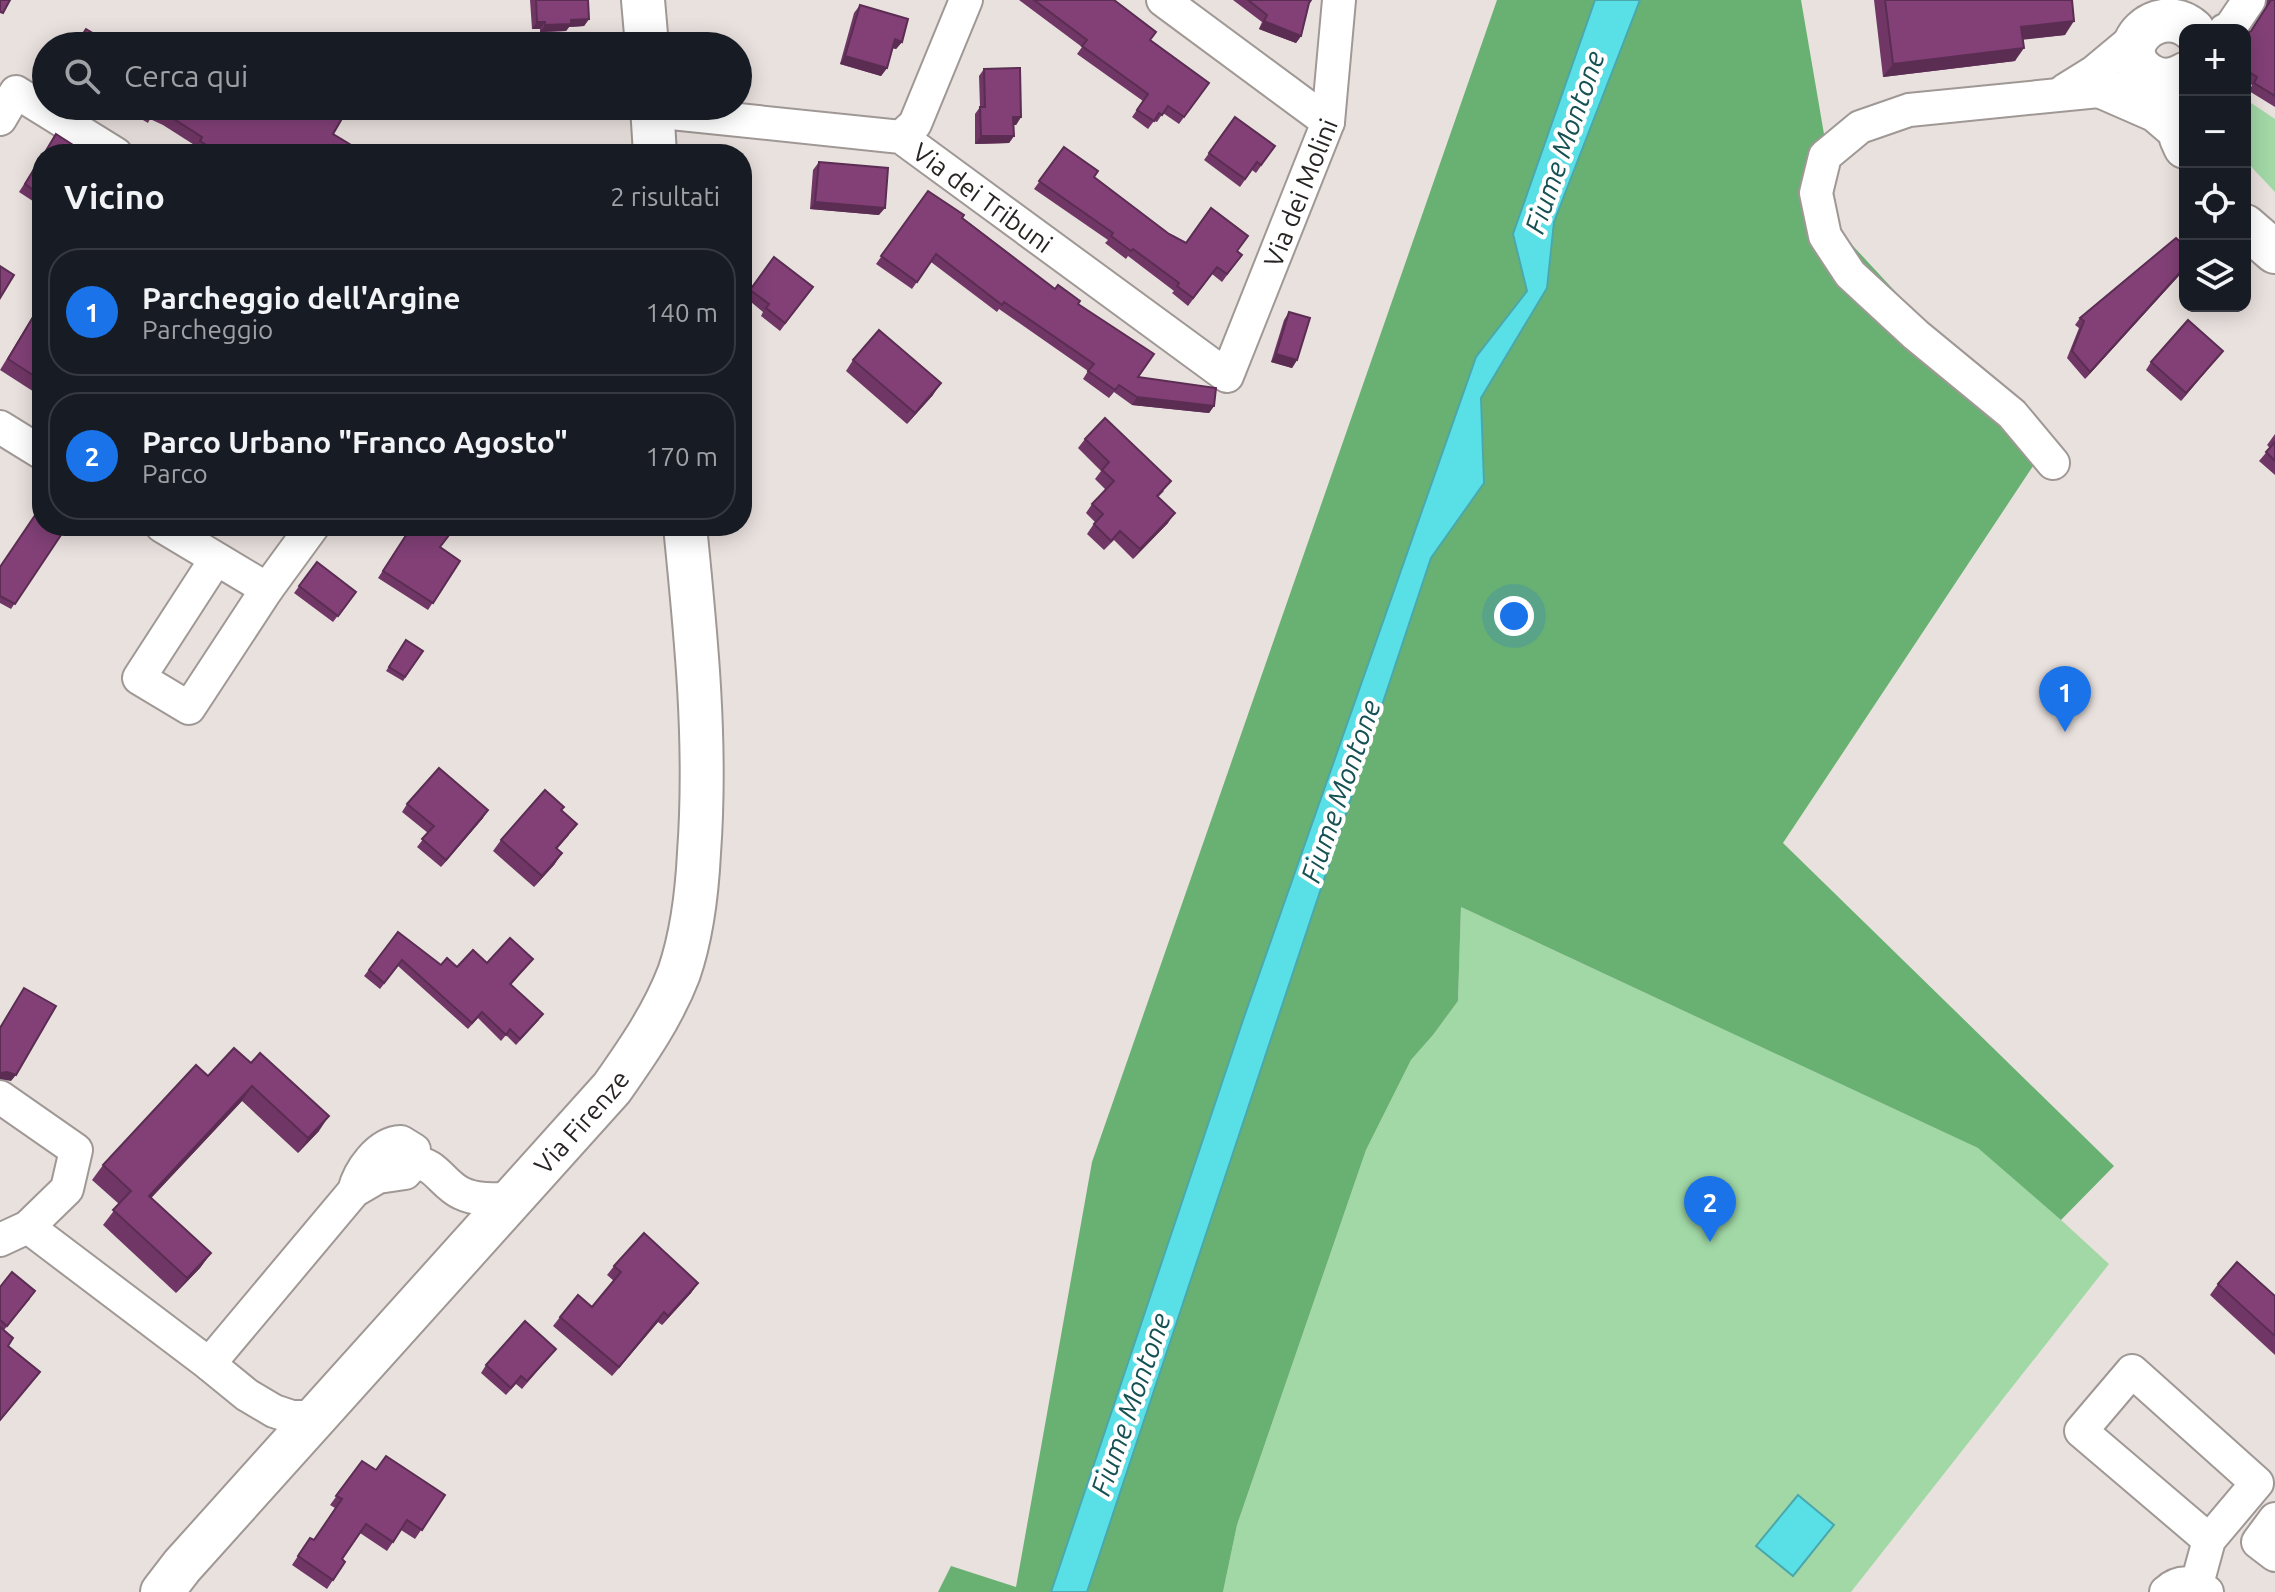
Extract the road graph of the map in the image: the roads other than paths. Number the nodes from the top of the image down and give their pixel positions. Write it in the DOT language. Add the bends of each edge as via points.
graph roads {
  1 [pos="643,0"];
  2 [pos="966,0"];
  3 [pos="1163,0"];
  4 [pos="1339,0"];
  5 [pos="2249,0"];
  6 [pos="2142,19"];
  7 [pos="2186,24"];
  8 [pos="2233,24"];
  9 [pos="646,32"];
  10 [pos="2171,77"];
  11 [pos="2096,90"];
  12 [pos="2059,94"];
  13 [pos="32,102"];
  14 [pos="0,119"];
  15 [pos="61,120"];
  16 [pos="653,120"];
  17 [pos="752,120"];
  18 [pos="2179,121"];
  19 [pos="1328,122"];
  20 [pos="901,137"];
  21 [pos="2179,139"];
  22 [pos="100,144"];
  23 [pos="654,144"];
  24 [pos="2251,231"];
  25 [pos="2275,252"];
  26 [pos="1227,376"];
  27 [pos="0,427"];
  28 [pos="32,447"];
  29 [pos="2053,463"];
  30 [pos="178,536"];
  31 [pos="306,536"];
  32 [pos="686,536"];
  33 [pos="216,559"];
  34 [pos="267,589"];
  35 [pos="0,1097"];
  36 [pos="513,1199"];
  37 [pos="14,1233"];
  38 [pos="209,1364"];
  39 [pos="247,1395"];
  40 [pos="316,1417"];
  41 [pos="272,1466"];
  42 [pos="2274,1521"];
  43 [pos="2209,1540"];
  44 [pos="2275,1555"];
  45 [pos="2202,1588"];
  46 [pos="162,1592"];
  47 [pos="2166,1592"];
  1 -- 9 [label="main road"];
  2 -- 20 [label="street" via="915,124"];
  3 -- 19 [label="street"];
  4 -- 19 [label="street, Via dei Molini"];
  5 -- 8 [label="street"];
  6 -- 7 [label="main road" via="2169,16"];
  6 -- 10 [label="main road" via="2134,47 2140,66"];
  6 -- 12 [label="street" via="2094,72"];
  10 -- 11 [label="street"];
  10 -- 18 [label="main road"];
  11 -- 12 [label="street"];
  11 -- 21 [label="street" via="2154,115"];
  12 -- 29 [label="street" via="1909,110 1860,127 1825,156 1816,193 1825,236 1910,355 1937,376 2012,414"];
  13 -- 14 [label="street" via="16,92"];
  15 -- 22 [label="street"];
  16 -- 23 [label="main road"];
  17 -- 20 [label="street, Via dei Tribuni"];
  19 -- 26 [label="street, Via dei Molini"];
  20 -- 26 [label="street, Via dei Tribuni"];
  24 -- 25 [label="main road"];
  27 -- 28 [label="street"];
  30 -- 33 [label="street"];
  31 -- 34 [label="street"];
  32 -- 36 [label="main road, Via Firenze" via="703,746 696,896 680,970 657,1022 612,1088"];
  33 -- 34 [label="street"];
  33 -- 34 [label="street" via="139,678 189,708"];
  35 -- 37 [label="street" via="76,1150 67,1189"];
  36 -- 38 [label="street" via="459,1193 428,1164 414,1163 405,1173 378,1177 354,1191"];
  36 -- 40 [label="main road, Via Firenze"];
  37 -- 38 [label="street"];
  38 -- 39 [label="street"];
  39 -- 40 [label="street" via="292,1417"];
  39 -- 41 [label="street" via="270,1439"];
  40 -- 41 [label="main road, Via Firenze"];
  41 -- 46 [label="main road, Via Firenze"];
  42 -- 44 [label="street" via="2258,1542"];
  43 -- 43 [label="street" via="2257,1483 2132,1371 2081,1431"];
  43 -- 45 [label="street"];
  45 -- 47 [label="street" via="2179,1584"];
}
